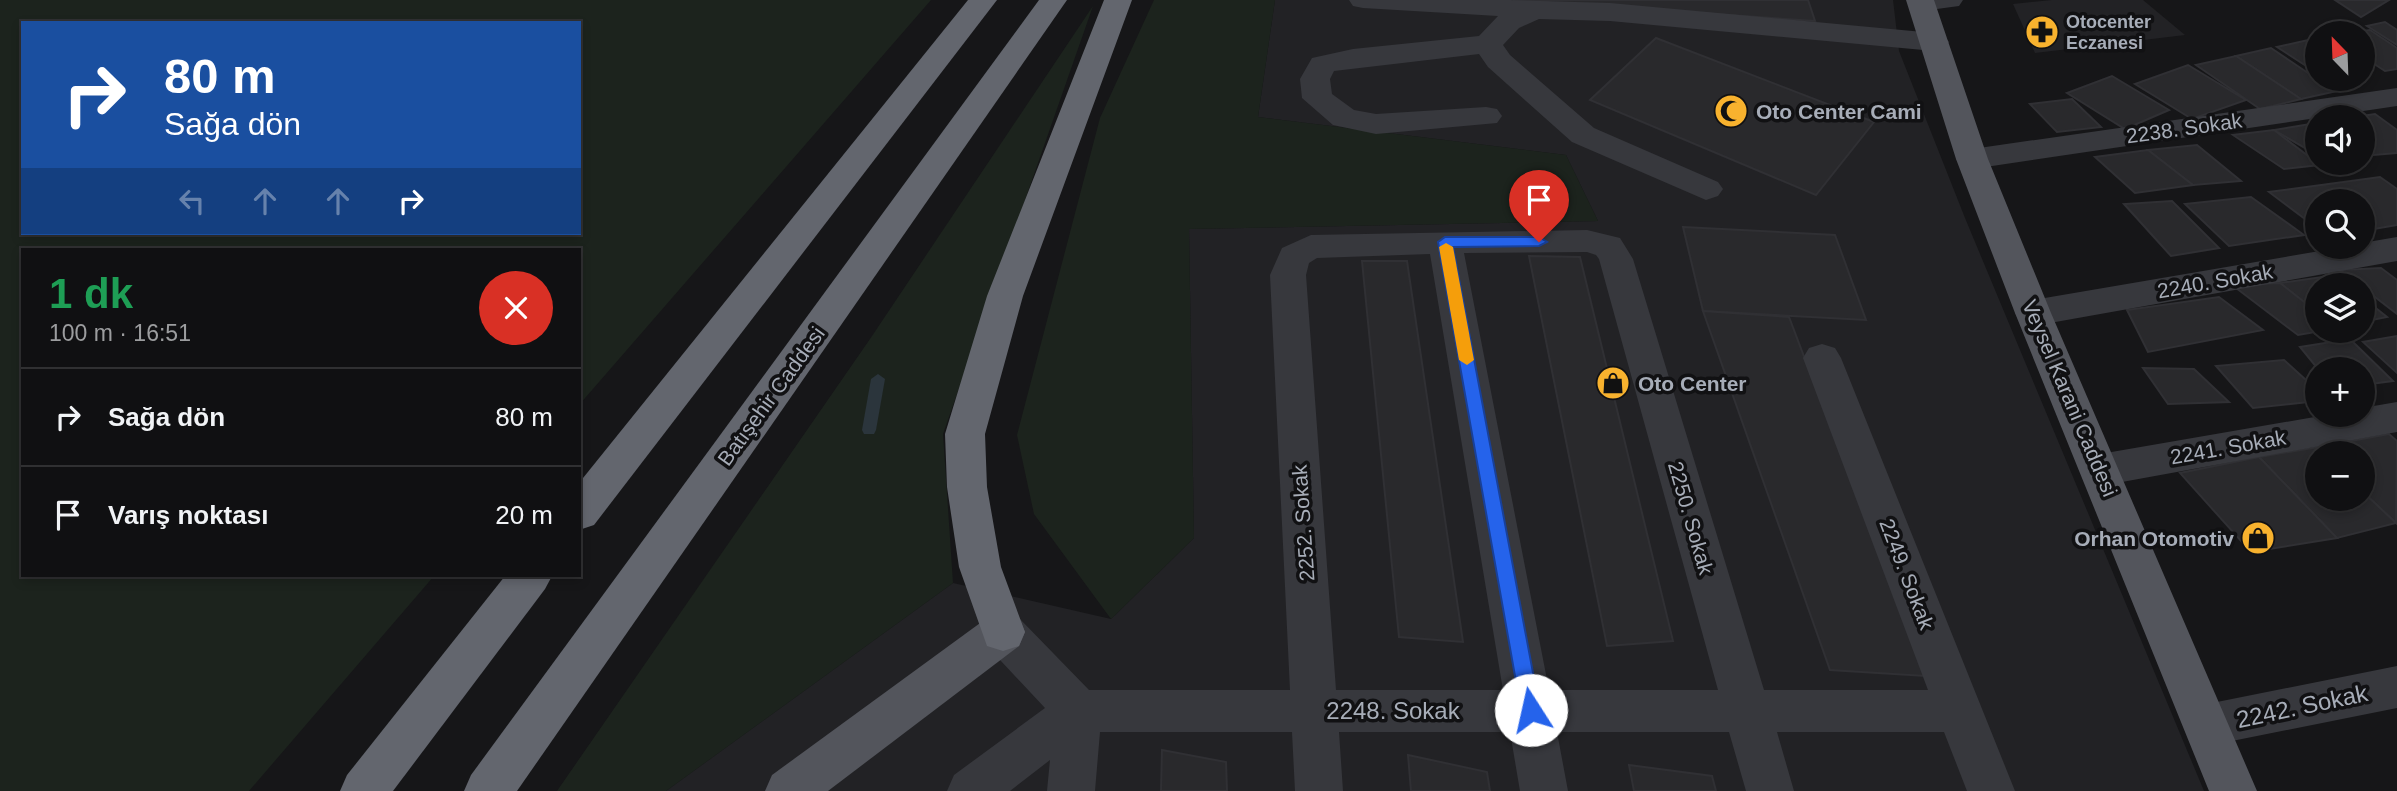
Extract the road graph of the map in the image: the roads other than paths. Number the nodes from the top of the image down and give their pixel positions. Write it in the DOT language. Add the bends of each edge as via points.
graph roads {
  1 [pos="983,0"];
  2 [pos="1053,0"];
  3 [pos="1118,0"];
  4 [pos="1363,0"];
  5 [pos="1930,1"];
  6 [pos="1535,10"];
  7 [pos="1934,42"];
  8 [pos="1489,44"];
  9 [pos="2397,97"];
  10 [pos="1486,116"];
  11 [pos="1972,159"];
  12 [pos="1706,188"];
  13 [pos="1445,242"];
  14 [pos="2397,249"];
  15 [pos="2033,313"];
  16 [pos="1822,358"];
  17 [pos="2397,417"];
  18 [pos="2101,470"];
  19 [pos="581,510"];
  20 [pos="529,577"];
  21 [pos="1003,632"];
  22 [pos="2397,687"];
  23 [pos="1315,710"];
  24 [pos="1531,710"];
  25 [pos="1078,711"];
  26 [pos="1961,711"];
  27 [pos="1747,712"];
  28 [pos="2207,726"];
  29 [pos="364,791"];
  30 [pos="488,791"];
  31 [pos="789,791"];
  32 [pos="971,791"];
  33 [pos="1071,791"];
  34 [pos="1319,791"];
  35 [pos="1544,791"];
  36 [pos="1770,791"];
  37 [pos="1991,791"];
  38 [pos="2233,791"];
  1 -- 19 [label="highway"];
  2 -- 30 [label="highway, Batışehir Caddesi"];
  3 -- 21 [label="highway" via="1005,296 965,435 967,488 980,567"];
  4 -- 6 [label="street"];
  5 -- 7 [label="main road, Veysel Karani Caddesi"];
  6 -- 7 [label="street" via="1610,12"];
  6 -- 8 [label="street" via="1509,22"];
  7 -- 11 [label="main road, Veysel Karani Caddesi"];
  8 -- 10 [label="street" via="1323,64 1315,79 1317,98 1345,118 1376,124"];
  8 -- 12 [label="street" via="1499,61 1583,135"];
  9 -- 11 [label="street, 2238. Sokak"];
  11 -- 15 [label="main road, Veysel Karani Caddesi"];
  13 -- 23 [label="street, 2252. Sokak" via="1311,247 1294,256 1288,275"];
  13 -- 24 [label="street"];
  13 -- 27 [label="street, 2250. Sokak" via="1587,241 1608,246"];
  14 -- 15 [label="street, 2240. Sokak"];
  15 -- 18 [label="main road, Veysel Karani Caddesi"];
  16 -- 26 [label="street, 2249. Sokak"];
  17 -- 18 [label="street, 2241. Sokak"];
  18 -- 28 [label="main road, Veysel Karani Caddesi"];
  20 -- 29 [label="highway"];
  21 -- 25 [label="street"];
  21 -- 31 [label="main road"];
  22 -- 28 [label="street, 2242. Sokak"];
  23 -- 24 [label="street, 2248. Sokak"];
  23 -- 25 [label="street, 2248. Sokak"];
  23 -- 34 [label="street, 2252. Sokak"];
  24 -- 27 [label="street, 2248. Sokak"];
  24 -- 35 [label="street"];
  25 -- 32 [label="street"];
  25 -- 33 [label="street"];
  26 -- 27 [label="street, 2248. Sokak"];
  26 -- 37 [label="street, 2249. Sokak"];
  27 -- 36 [label="street, 2250. Sokak"];
  28 -- 38 [label="main road, Veysel Karani Caddesi"];
}
